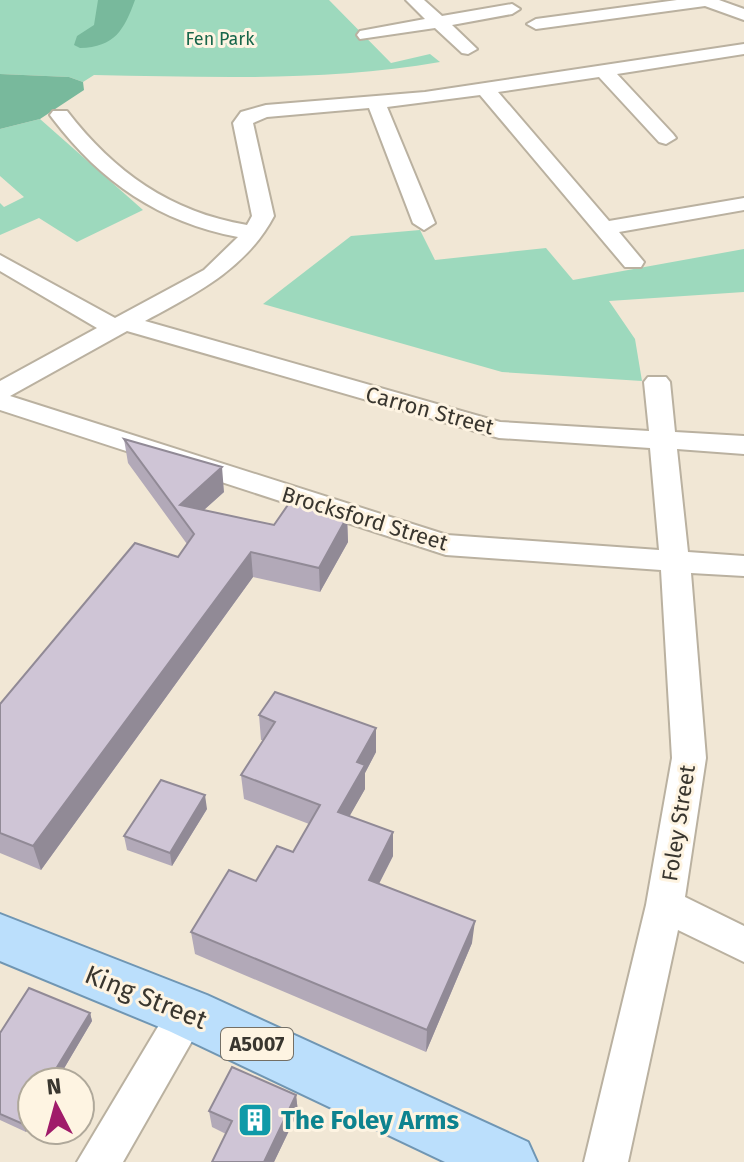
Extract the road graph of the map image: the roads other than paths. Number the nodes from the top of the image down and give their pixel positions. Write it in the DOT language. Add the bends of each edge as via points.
graph roads {
  1 [pos="414,0"];
  2 [pos="706,0"];
  3 [pos="512,9"];
  4 [pos="744,15"];
  5 [pos="441,21"];
  6 [pos="536,24"];
  7 [pos="366,35"];
  8 [pos="468,49"];
  9 [pos="734,55"];
  10 [pos="604,71"];
  11 [pos="485,89"];
  12 [pos="376,103"];
  13 [pos="60,115"];
  14 [pos="666,138"];
  15 [pos="744,204"];
  16 [pos="424,223"];
  17 [pos="605,228"];
  18 [pos="254,233"];
  19 [pos="0,262"];
  20 [pos="633,262"];
  21 [pos="119,326"];
  22 [pos="657,382"];
  23 [pos="0,391"];
  24 [pos="0,401"];
  25 [pos="664,441"];
  26 [pos="744,445"];
  27 [pos="673,560"];
  28 [pos="744,566"];
  29 [pos="665,905"];
  30 [pos="0,937"];
  31 [pos="744,945"];
  32 [pos="188,1013"];
  33 [pos="99,1162"];
  34 [pos="508,1162"];
  35 [pos="606,1162"];
  1 -- 5 [label="street"];
  2 -- 4 [label="street"];
  2 -- 6 [label="street"];
  3 -- 5 [label="street"];
  5 -- 7 [label="street"];
  5 -- 8 [label="street"];
  9 -- 10 [label="street"];
  10 -- 11 [label="street"];
  10 -- 14 [label="street"];
  11 -- 12 [label="street"];
  11 -- 17 [label="street"];
  12 -- 16 [label="street"];
  12 -- 18 [label="street" via="248,116 243,123 263,216"];
  13 -- 18 [label="street" via="79,142 145,197 187,219"];
  15 -- 17 [label="street"];
  17 -- 20 [label="street"];
  18 -- 21 [label="street" via="212,275"];
  19 -- 21 [label="street, Carron Street"];
  21 -- 23 [label="street"];
  21 -- 25 [label="street, Carron Street" via="499,430"];
  22 -- 25 [label="street, Foley Street"];
  24 -- 27 [label="street, Brocksford Street" via="446,545"];
  25 -- 26 [label="street, Carron Street"];
  25 -- 27 [label="street, Foley Street"];
  27 -- 28 [label="street, Brocksford Street"];
  27 -- 29 [label="street, Foley Street" via="689,758"];
  29 -- 31 [label="street"];
  29 -- 35 [label="street, Foley Street"];
  30 -- 32 [label="main road, King Street / A5007"];
  32 -- 33 [label="street"];
  32 -- 34 [label="main road, King Street / A5007"];
}
